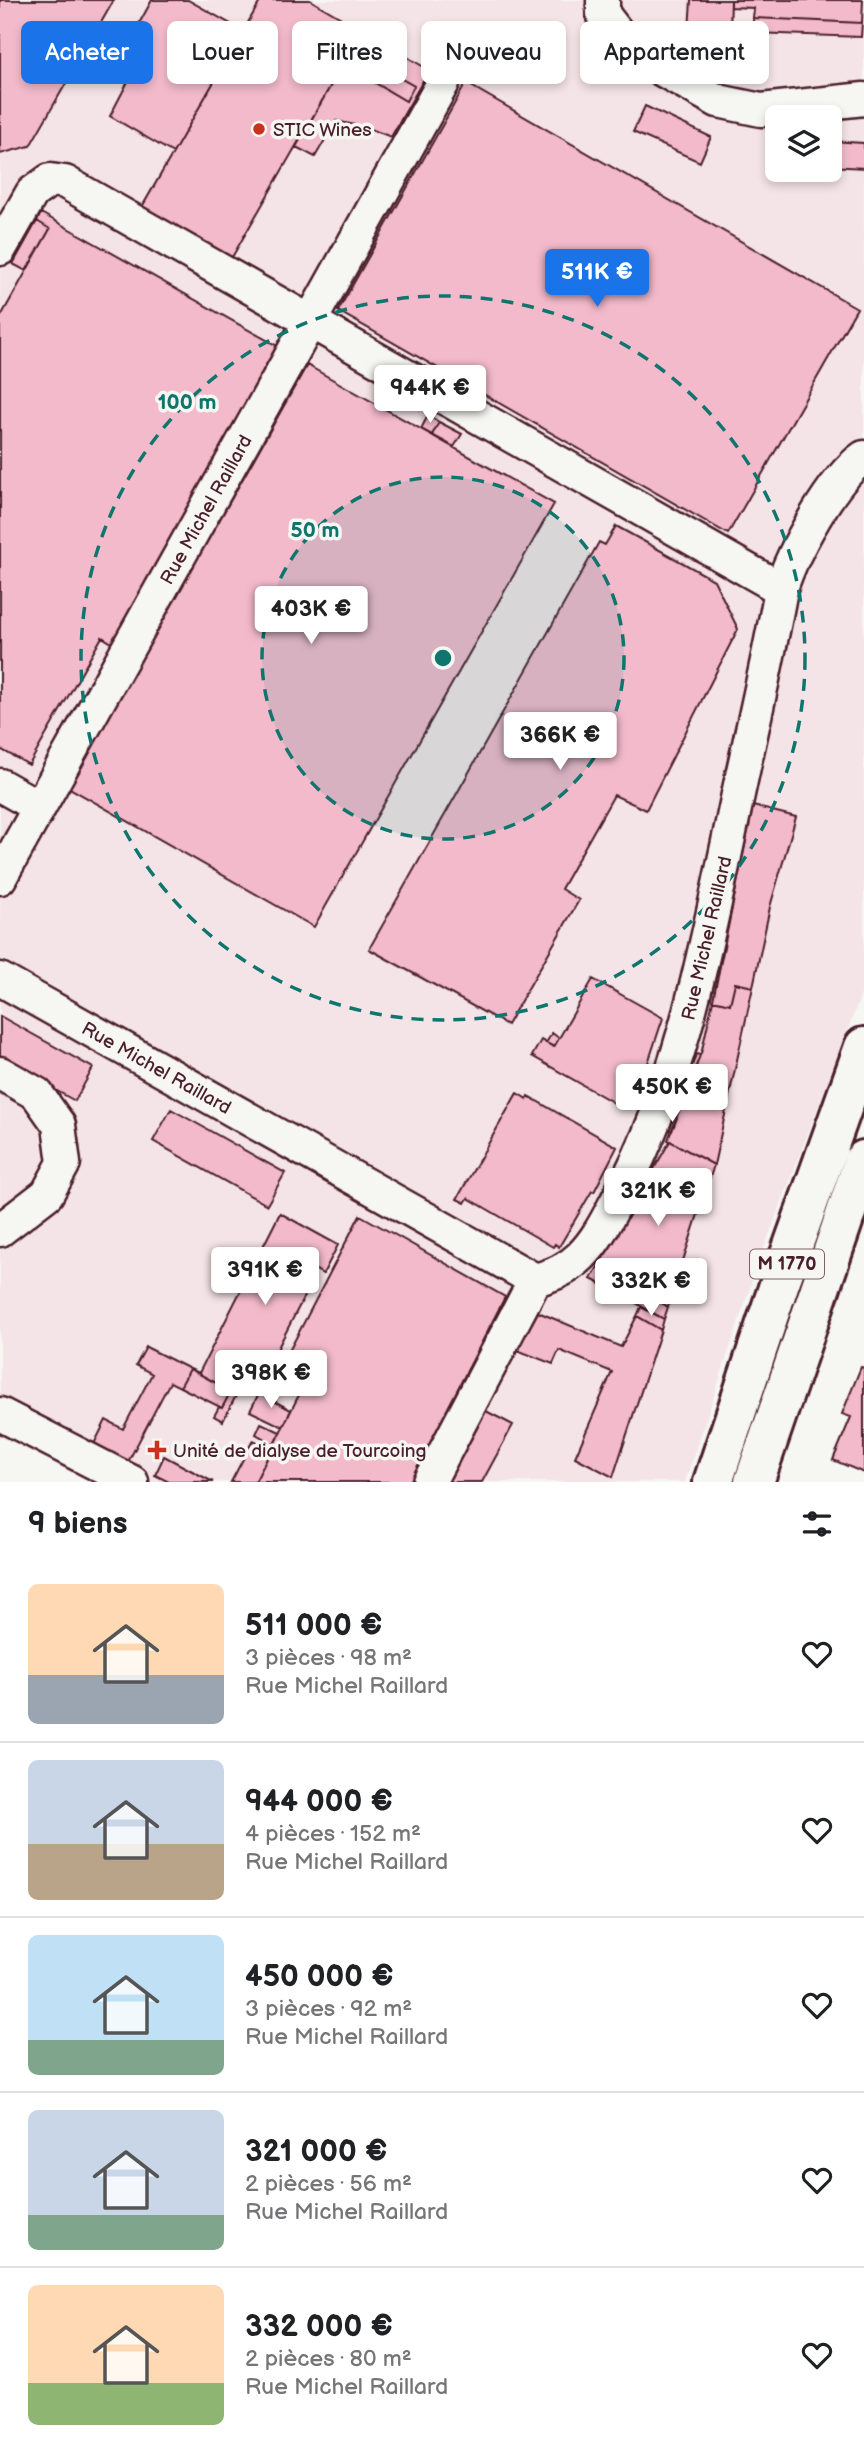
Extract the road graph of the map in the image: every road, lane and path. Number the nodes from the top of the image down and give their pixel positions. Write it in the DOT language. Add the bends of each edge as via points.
graph roads {
  1 [pos="603,0"];
  2 [pos="442,84"];
  3 [pos="864,99"];
  4 [pos="8,220"];
  5 [pos="0,249"];
  6 [pos="309,322"];
  7 [pos="864,457"];
  8 [pos="781,589"];
  9 [pos="0,785"];
  10 [pos="39,807"];
  11 [pos="0,878"];
  12 [pos="0,979"];
  13 [pos="864,1047"];
  14 [pos="0,1073"];
  15 [pos="864,1160"];
  16 [pos="0,1230"];
  17 [pos="535,1280"];
  18 [pos="0,1414"];
  19 [pos="132,1482"];
  20 [pos="429,1482"];
  21 [pos="713,1482"];
  22 [pos="754,1482"];
  1 -- 3 [label="street" via="603,14 634,54 718,101 761,110"];
  2 -- 6 [label="street, Rue Michel Raillard"];
  4 -- 5 [label="street"];
  4 -- 6 [label="street" via="39,186 58,180"];
  6 -- 8 [label="street"];
  6 -- 10 [label="street, Rue Michel Raillard"];
  7 -- 8 [label="street, Rue Michel Raillard" via="829,496 793,558"];
  8 -- 17 [label="street, Rue Michel Raillard" via="703,957 669,1080 638,1160 591,1245 571,1265"];
  9 -- 10 [label="street"];
  10 -- 11 [label="street, Rue Michel Raillard"];
  12 -- 17 [label="street, Rue Michel Raillard"];
  13 -- 21 [label="main road, M 1770"];
  14 -- 16 [label="street" via="37,1094 59,1125 64,1163 47,1194"];
  15 -- 22 [label="main road, M 1770"];
  17 -- 20 [label="street"];
  18 -- 19 [label="street"];
}
